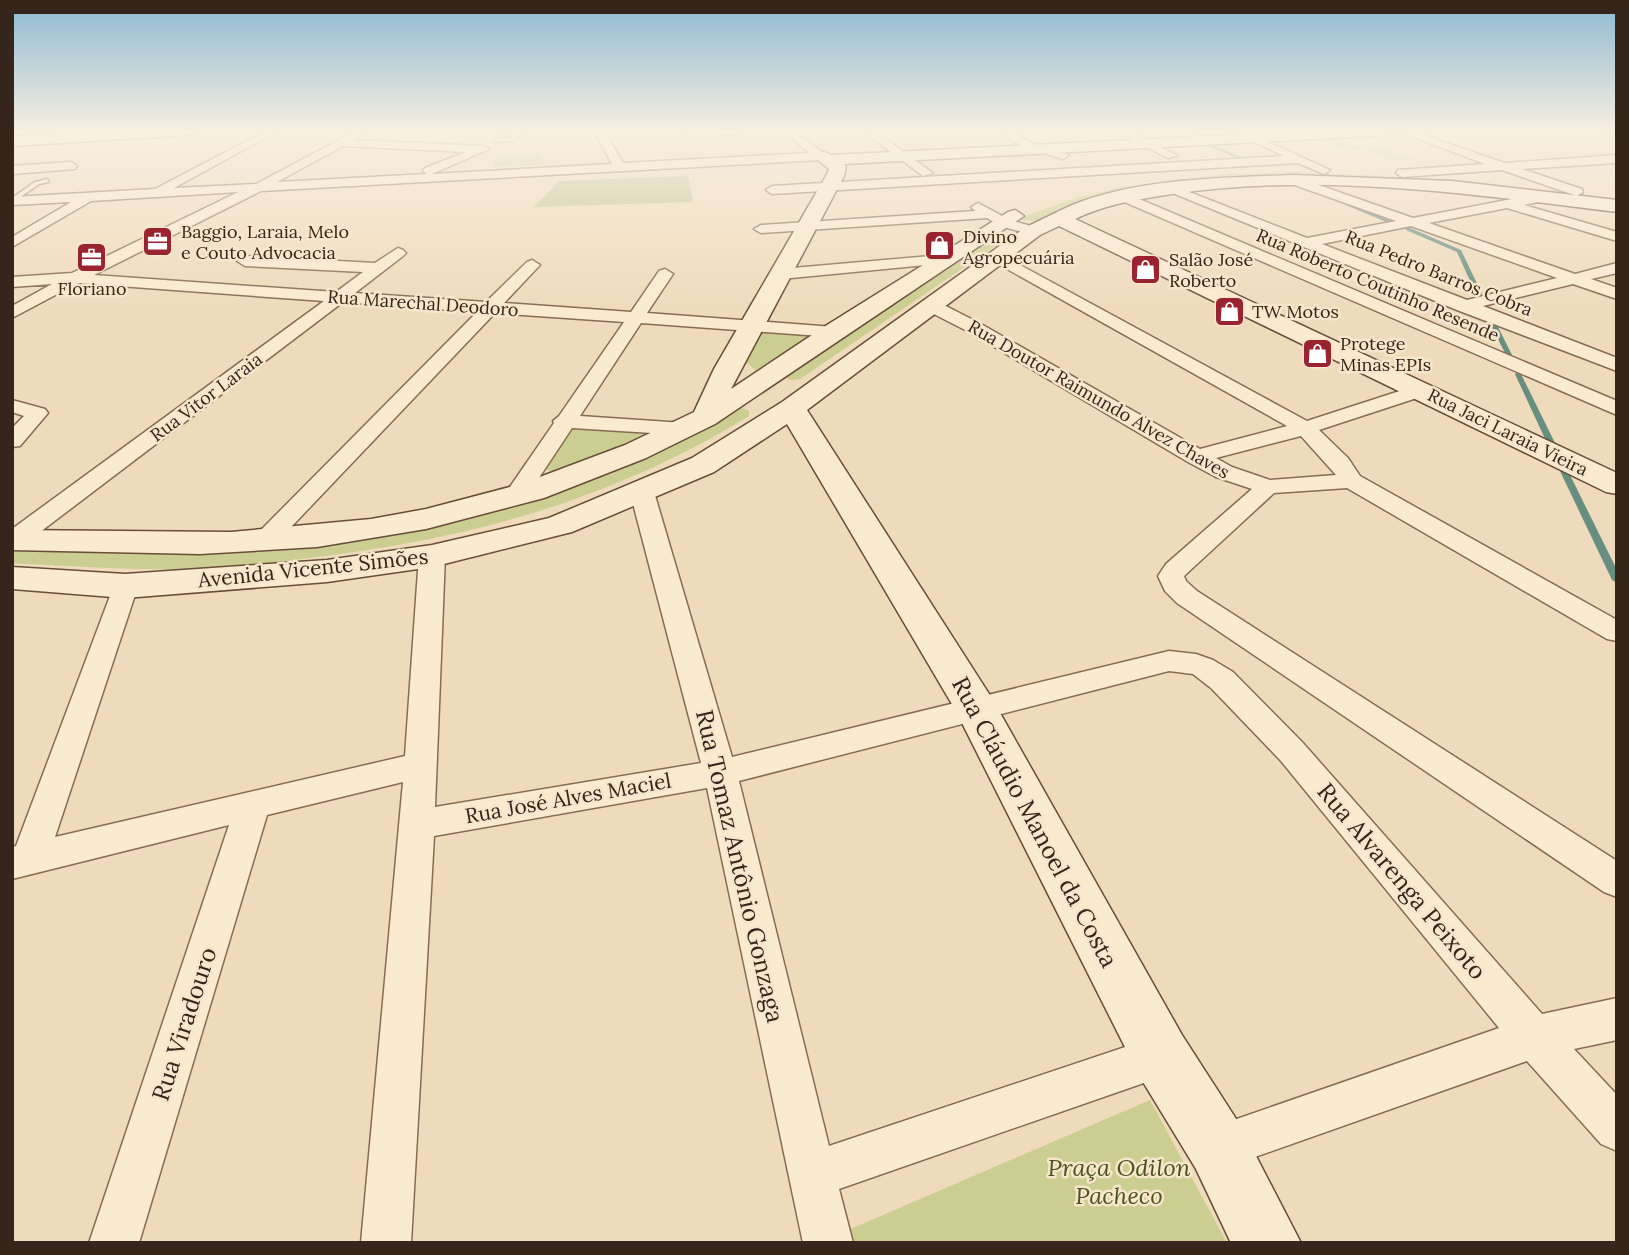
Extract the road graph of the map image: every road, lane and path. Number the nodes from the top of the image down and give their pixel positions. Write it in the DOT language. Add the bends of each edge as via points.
graph roads {
  1 [pos="28,190"];
  2 [pos="164,190"];
  3 [pos="222,190"];
  4 [pos="254,190"];
  5 [pos="772,190"];
  6 [pos="780,190"];
  7 [pos="827,190"];
  8 [pos="951,190"];
  9 [pos="1140,190"];
  10 [pos="1159,190"];
  11 [pos="1170,190"];
  12 [pos="1321,190"];
  13 [pos="1463,190"];
  14 [pos="1482,190"];
  15 [pos="1555,190"];
  16 [pos="1570,190"];
  17 [pos="1132,191"];
  18 [pos="1577,192"];
  19 [pos="157,194"];
  20 [pos="1543,197"];
  21 [pos="1617,197"];
  22 [pos="88,198"];
  23 [pos="12,201"];
  24 [pos="1506,204"];
  25 [pos="1617,206"];
  26 [pos="1044,210"];
  27 [pos="987,214"];
  28 [pos="1414,222"];
  29 [pos="1005,223"];
  30 [pos="807,226"];
  31 [pos="761,229"];
  32 [pos="1033,231"];
  33 [pos="1617,237"];
  34 [pos="1308,242"];
  35 [pos="12,243"];
  36 [pos="398,253"];
  37 [pos="1256,254"];
  38 [pos="996,257"];
  39 [pos="942,260"];
  40 [pos="245,261"];
  41 [pos="532,265"];
  42 [pos="378,268"];
  43 [pos="1617,268"];
  44 [pos="665,274"];
  45 [pos="780,274"];
  46 [pos="1572,277"];
  47 [pos="75,278"];
  48 [pos="12,282"];
  49 [pos="1617,293"];
  50 [pos="340,297"];
  51 [pos="1469,305"];
  52 [pos="932,306"];
  53 [pos="491,307"];
  54 [pos="12,313"];
  55 [pos="1406,317"];
  56 [pos="635,318"];
  57 [pos="751,326"];
  58 [pos="834,332"];
  59 [pos="1617,365"];
  60 [pos="727,369"];
  61 [pos="753,387"];
  62 [pos="1422,390"];
  63 [pos="12,406"];
  64 [pos="792,408"];
  65 [pos="1617,409"];
  66 [pos="564,421"];
  67 [pos="695,423"];
  68 [pos="1305,428"];
  69 [pos="12,441"];
  70 [pos="1196,457"];
  71 [pos="1351,481"];
  72 [pos="1617,485"];
  73 [pos="1268,487"];
  74 [pos="642,492"];
  75 [pos="515,497"];
  76 [pos="13,540"];
  77 [pos="264,541"];
  78 [pos="432,556"];
  79 [pos="12,578"];
  80 [pos="125,586"];
  81 [pos="1617,632"];
  82 [pos="1169,661"];
  83 [pos="976,708"];
  84 [pos="419,765"];
  85 [pos="720,773"];
  86 [pos="253,805"];
  87 [pos="417,824"];
  88 [pos="21,860"];
  89 [pos="1617,881"];
  90 [pos="1617,1019"];
  91 [pos="1534,1037"];
  92 [pos="1161,1056"];
  93 [pos="1617,1128"];
  94 [pos="1218,1147"];
  95 [pos="813,1175"];
  96 [pos="114,1243"];
  97 [pos="386,1243"];
  98 [pos="828,1243"];
  99 [pos="1267,1243"];
  1 -- 23 [label="lane"];
  2 -- 19 [label="street"];
  3 -- 19 [label="street"];
  4 -- 47 [label="street"];
  5 -- 6 [label="street"];
  7 -- 30 [label="main road"];
  8 -- 27 [label="street"];
  9 -- 17 [label="main road, Avenida Vicente Simões"];
  10 -- 17 [label="main road, Avenida Vicente Simões"];
  11 -- 34 [label="street, Rua Pedro Barros Cobra"];
  12 -- 28 [label="street"];
  13 -- 24 [label="street"];
  14 -- 20 [label="main road, Avenida Vicente Simões"];
  15 -- 18 [label="main road, Avenida Vicente Simões"];
  16 -- 18 [label="street"];
  17 -- 26 [label="main road, Avenida Vicente Simões" via="1087,206"];
  17 -- 37 [label="street, Rua Roberto Coutinho Resende"];
  18 -- 21 [label="main road, Avenida Vicente Simões"];
  19 -- 22 [label="street"];
  20 -- 24 [label="street"];
  20 -- 25 [label="main road, Avenida Vicente Simões"];
  22 -- 23 [label="street"];
  22 -- 35 [label="street"];
  24 -- 28 [label="street"];
  24 -- 33 [label="street"];
  26 -- 29 [label="main road, Avenida Vicente Simões"];
  26 -- 32 [label="main road, Avenida Vicente Simões"];
  26 -- 62 [label="main road, Rua Jaci Laraia Vieira"];
  27 -- 29 [label="street"];
  27 -- 30 [label="street"];
  28 -- 34 [label="street"];
  28 -- 46 [label="street"];
  29 -- 32 [label="street"];
  29 -- 39 [label="main road, Avenida Vicente Simões"];
  30 -- 31 [label="street"];
  30 -- 45 [label="main road"];
  32 -- 38 [label="main road, Avenida Vicente Simões"];
  34 -- 37 [label="street"];
  34 -- 51 [label="street, Rua Pedro Barros Cobra"];
  36 -- 42 [label="street, Rua Vitor Laraia"];
  37 -- 55 [label="street, Rua Roberto Coutinho Resende"];
  38 -- 52 [label="main road, Avenida Vicente Simões"];
  38 -- 68 [label="street"];
  39 -- 45 [label="street"];
  39 -- 58 [label="main road, Avenida Vicente Simões"];
  40 -- 42 [label="street"];
  41 -- 53 [label="street"];
  42 -- 50 [label="street, Rua Vitor Laraia"];
  43 -- 46 [label="street"];
  44 -- 56 [label="street"];
  45 -- 57 [label="main road"];
  46 -- 49 [label="street"];
  46 -- 51 [label="street"];
  47 -- 48 [label="street, Rua Marechal Deodoro"];
  47 -- 50 [label="street, Rua Marechal Deodoro"];
  47 -- 54 [label="street"];
  50 -- 53 [label="street, Rua Marechal Deodoro"];
  50 -- 76 [label="street, Rua Vitor Laraia"];
  51 -- 55 [label="street"];
  51 -- 59 [label="street, Rua Pedro Barros Cobra"];
  52 -- 64 [label="main road, Avenida Vicente Simões"];
  52 -- 70 [label="street, Rua Doutor Raimundo Alvez Chaves"];
  53 -- 56 [label="street, Rua Marechal Deodoro"];
  53 -- 77 [label="street"];
  55 -- 65 [label="street, Rua Roberto Coutinho Resende"];
  56 -- 57 [label="street, Rua Marechal Deodoro"];
  56 -- 66 [label="street"];
  57 -- 58 [label="street, Rua Marechal Deodoro"];
  57 -- 60 [label="main road"];
  58 -- 61 [label="main road, Avenida Vicente Simões"];
  60 -- 61 [label="main road"];
  60 -- 67 [label="main road"];
  61 -- 64 [label="main road"];
  61 -- 67 [label="main road, Avenida Vicente Simões"];
  62 -- 68 [label="street"];
  62 -- 72 [label="main road, Rua Jaci Laraia Vieira"];
  63 -- 69 [label="street" via="38,413"];
  64 -- 74 [label="main road, Avenida Vicente Simões" via="703,466"];
  64 -- 83 [label="main road, Rua Cláudio Manoel da Costa"];
  66 -- 67 [label="street"];
  66 -- 75 [label="street"];
  67 -- 75 [label="main road, Avenida Vicente Simões" via="608,464"];
  68 -- 70 [label="street"];
  68 -- 71 [label="street"];
  70 -- 73 [label="street, Rua Doutor Raimundo Alvez Chaves"];
  71 -- 73 [label="street, Rua Doutor Raimundo Alvez Chaves"];
  71 -- 81 [label="street"];
  73 -- 89 [label="street" via="1175,570 1171,576 1174,585"];
  74 -- 78 [label="main road, Avenida Vicente Simões" via="560,525"];
  74 -- 85 [label="street, Rua Tomaz Antônio Gonzaga"];
  75 -- 77 [label="main road, Avenida Vicente Simões" via="422,520"];
  76 -- 77 [label="main road, Avenida Vicente Simões" via="179,545"];
  78 -- 80 [label="main road, Avenida Vicente Simões" via="327,571"];
  78 -- 84 [label="street"];
  79 -- 80 [label="main road, Avenida Vicente Simões"];
  80 -- 88 [label="street"];
  82 -- 83 [label="street, Rua José Alves Maciel"];
  82 -- 91 [label="street, Rua Alvarenga Peixoto" via="1203,667 1222,680 1292,752"];
  83 -- 85 [label="street, Rua José Alves Maciel"];
  83 -- 92 [label="main road, Rua Cláudio Manoel da Costa"];
  84 -- 86 [label="street"];
  84 -- 87 [label="street"];
  85 -- 87 [label="street, Rua José Alves Maciel"];
  85 -- 95 [label="street, Rua Tomaz Antônio Gonzaga"];
  86 -- 88 [label="street"];
  86 -- 96 [label="street, Rua Viradouro"];
  87 -- 97 [label="street"];
  90 -- 91 [label="street"];
  91 -- 93 [label="street, Rua Alvarenga Peixoto"];
  91 -- 94 [label="street"];
  92 -- 94 [label="main road, Rua Cláudio Manoel da Costa"];
  92 -- 95 [label="street"];
  94 -- 99 [label="main road, Rua Cláudio Manoel da Costa"];
  95 -- 98 [label="street, Rua Tomaz Antônio Gonzaga"];
}
